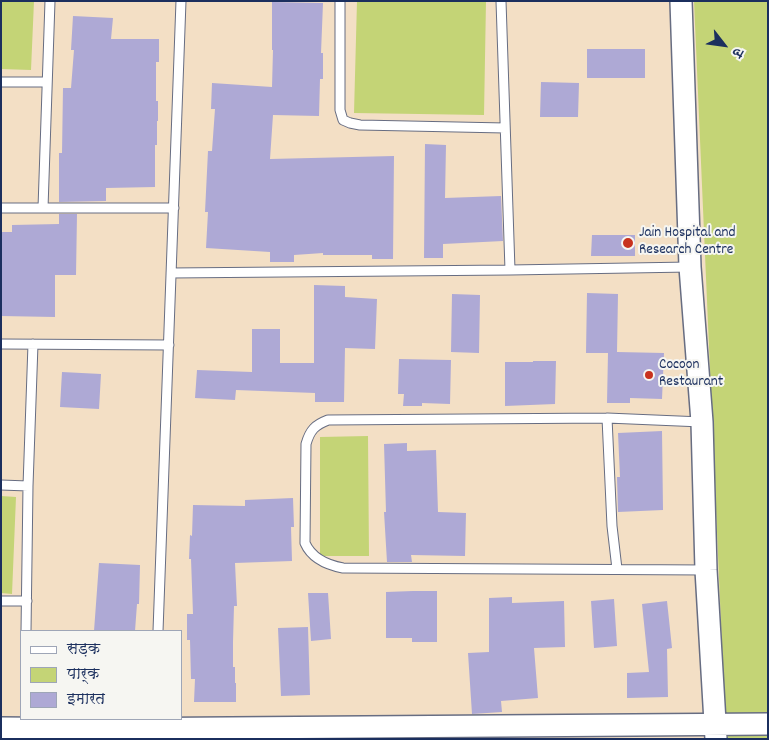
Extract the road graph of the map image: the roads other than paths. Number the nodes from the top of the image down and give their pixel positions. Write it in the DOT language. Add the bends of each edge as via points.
graph roads {
  1 [pos="50,1"];
  2 [pos="181,1"];
  3 [pos="340,1"];
  4 [pos="501,1"];
  5 [pos="681,1"];
  6 [pos="1,82"];
  7 [pos="47,82"];
  8 [pos="505,128"];
  9 [pos="1,208"];
  10 [pos="43,208"];
  11 [pos="174,208"];
  12 [pos="690,266"];
  13 [pos="510,270"];
  14 [pos="171,273"];
  15 [pos="1,344"];
  16 [pos="33,344"];
  17 [pos="169,345"];
  18 [pos="607,418"];
  19 [pos="702,422"];
  20 [pos="1,485"];
  21 [pos="28,486"];
  22 [pos="617,569"];
  23 [pos="706,570"];
  24 [pos="1,601"];
  25 [pos="27,601"];
  26 [pos="26,630"];
  27 [pos="158,630"];
  28 [pos="25,723"];
  29 [pos="155,724"];
  30 [pos="768,724"];
  31 [pos="1,728"];
  32 [pos="716,732"];
  33 [pos="293,733"];
  34 [pos="97,734"];
  1 -- 7 [label="lane"];
  2 -- 11 [label="lane"];
  3 -- 8 [label="lane" via="340,110 343,120 360,125"];
  4 -- 8 [label="lane"];
  5 -- 12 [label="street"];
  6 -- 7 [label="lane"];
  7 -- 10 [label="lane"];
  8 -- 13 [label="lane"];
  9 -- 10 [label="lane"];
  10 -- 11 [label="lane"];
  11 -- 14 [label="lane"];
  12 -- 13 [label="lane"];
  12 -- 19 [label="street"];
  13 -- 14 [label="lane"];
  14 -- 17 [label="lane"];
  15 -- 16 [label="lane"];
  16 -- 17 [label="lane"];
  16 -- 21 [label="lane"];
  17 -- 27 [label="lane"];
  18 -- 19 [label="lane"];
  18 -- 22 [label="lane"];
  18 -- 22 [label="lane" via="328,420 317,424 309,433 306,444 305,543 319,560 343,568"];
  19 -- 23 [label="street"];
  20 -- 21 [label="lane"];
  21 -- 25 [label="lane"];
  22 -- 23 [label="lane"];
  23 -- 32 [label="street"];
  24 -- 25 [label="lane"];
  25 -- 26 [label="lane"];
  28 -- 31 [label="street"];
  28 -- 34 [label="street"];
  29 -- 33 [label="street"];
  29 -- 34 [label="street"];
  30 -- 32 [label="street"];
  32 -- 33 [label="street" via="558,729"];
}
